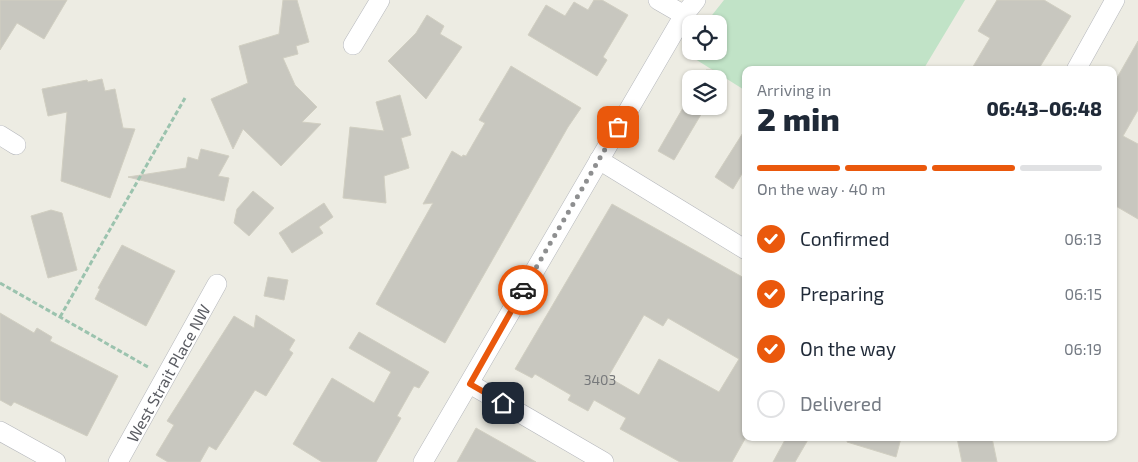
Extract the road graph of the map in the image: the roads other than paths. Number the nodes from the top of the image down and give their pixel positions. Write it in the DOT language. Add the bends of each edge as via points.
graph roads {
  1 [pos="380,0"];
  2 [pos="658,0"];
  3 [pos="696,0"];
  4 [pos="1116,0"];
  5 [pos="684,15"];
  6 [pos="682,18"];
  7 [pos="353,45"];
  8 [pos="1078,66"];
  9 [pos="0,135"];
  10 [pos="16,144"];
  11 [pos="599,160"];
  12 [pos="742,248"];
  13 [pos="218,284"];
  14 [pos="470,384"];
  15 [pos="0,431"];
  16 [pos="56,462"];
  17 [pos="118,462"];
  18 [pos="424,462"];
  19 [pos="604,462"];
  1 -- 7 [label="street"];
  2 -- 5 [label="street"];
  3 -- 5 [label="street"];
  4 -- 8 [label="street"];
  6 -- 11 [label="street"];
  9 -- 10 [label="street"];
  11 -- 12 [label="street"];
  11 -- 14 [label="street"];
  13 -- 17 [label="street, West Strait Place NW"];
  14 -- 18 [label="street"];
  14 -- 19 [label="street"];
  15 -- 16 [label="street"];
}
